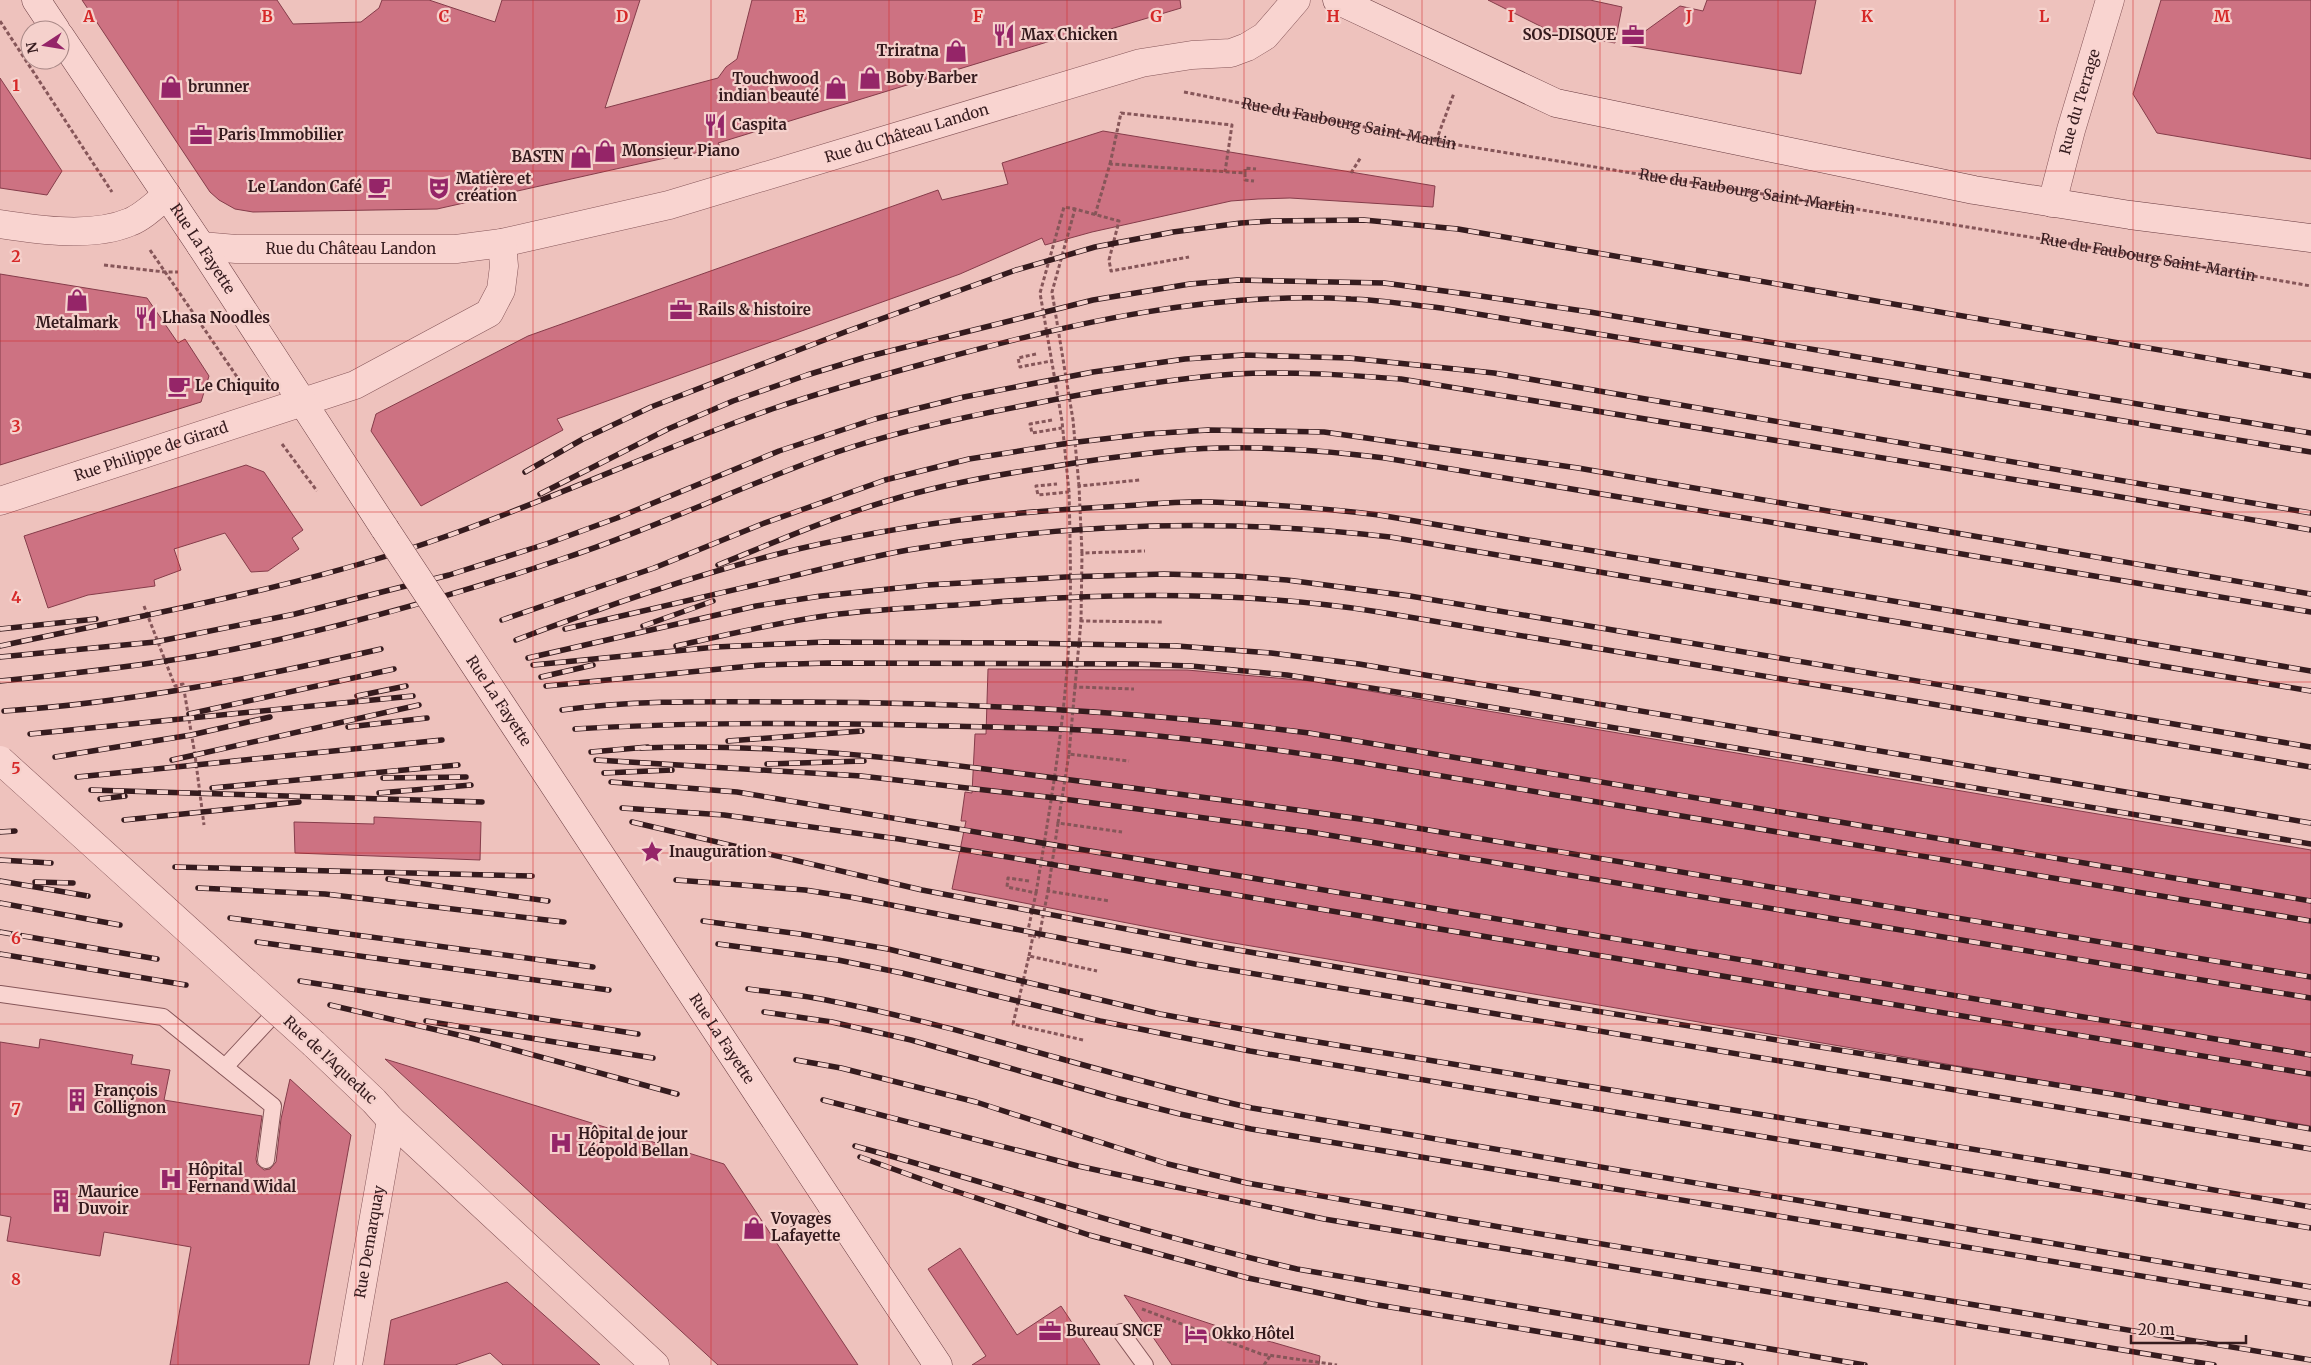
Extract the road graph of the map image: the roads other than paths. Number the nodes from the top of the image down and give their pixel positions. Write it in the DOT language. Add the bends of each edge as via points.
graph roads {
  1 [pos="36,0"];
  2 [pos="1296,0"];
  3 [pos="1337,0"];
  4 [pos="2110,0"];
  5 [pos="49,20"];
  6 [pos="70,51"];
  7 [pos="167,195"];
  8 [pos="2052,203"];
  9 [pos="0,224"];
  10 [pos="2311,238"];
  11 [pos="502,243"];
  12 [pos="201,246"];
  13 [pos="303,404"];
  14 [pos="0,501"];
  15 [pos="0,760"];
  16 [pos="0,994"];
  17 [pos="277,1011"];
  18 [pos="225,1067"];
  19 [pos="391,1120"];
  20 [pos="266,1160"];
  21 [pos="1121,1332"];
  22 [pos="348,1365"];
  23 [pos="655,1365"];
  24 [pos="938,1365"];
  25 [pos="1145,1365"];
  1 -- 5 [label="street"];
  2 -- 11 [label="street, Rue du Château Landon" via="1265,36 1231,53 1141,63 669,205"];
  3 -- 8 [label="street" via="1556,103 1974,190"];
  4 -- 8 [label="street, Rue du Terrage"];
  6 -- 7 [label="street, Rue La Fayette"];
  7 -- 9 [label="street" via="131,222 100,230 43,231"];
  7 -- 12 [label="street, Rue La Fayette"];
  8 -- 10 [label="street"];
  11 -- 12 [label="street, Rue du Château Landon" via="456,249 236,249"];
  11 -- 13 [label="street" via="501,290 490,313 355,385"];
  12 -- 13 [label="street, Rue La Fayette"];
  13 -- 14 [label="street, Rue Philippe de Girard"];
  13 -- 24 [label="street, Rue La Fayette, bridge"];
  15 -- 17 [label="street, Rue de l'Aqueduc, bridge"];
  16 -- 18 [label="lane" via="163,1017"];
  17 -- 18 [label="lane"];
  17 -- 19 [label="street, Rue de l'Aqueduc, bridge"];
  18 -- 20 [label="lane" via="273,1106"];
  19 -- 22 [label="street, Rue Demarquay"];
  19 -- 23 [label="street, Rue de l'Aqueduc"];
  21 -- 25 [label="lane"];
}
